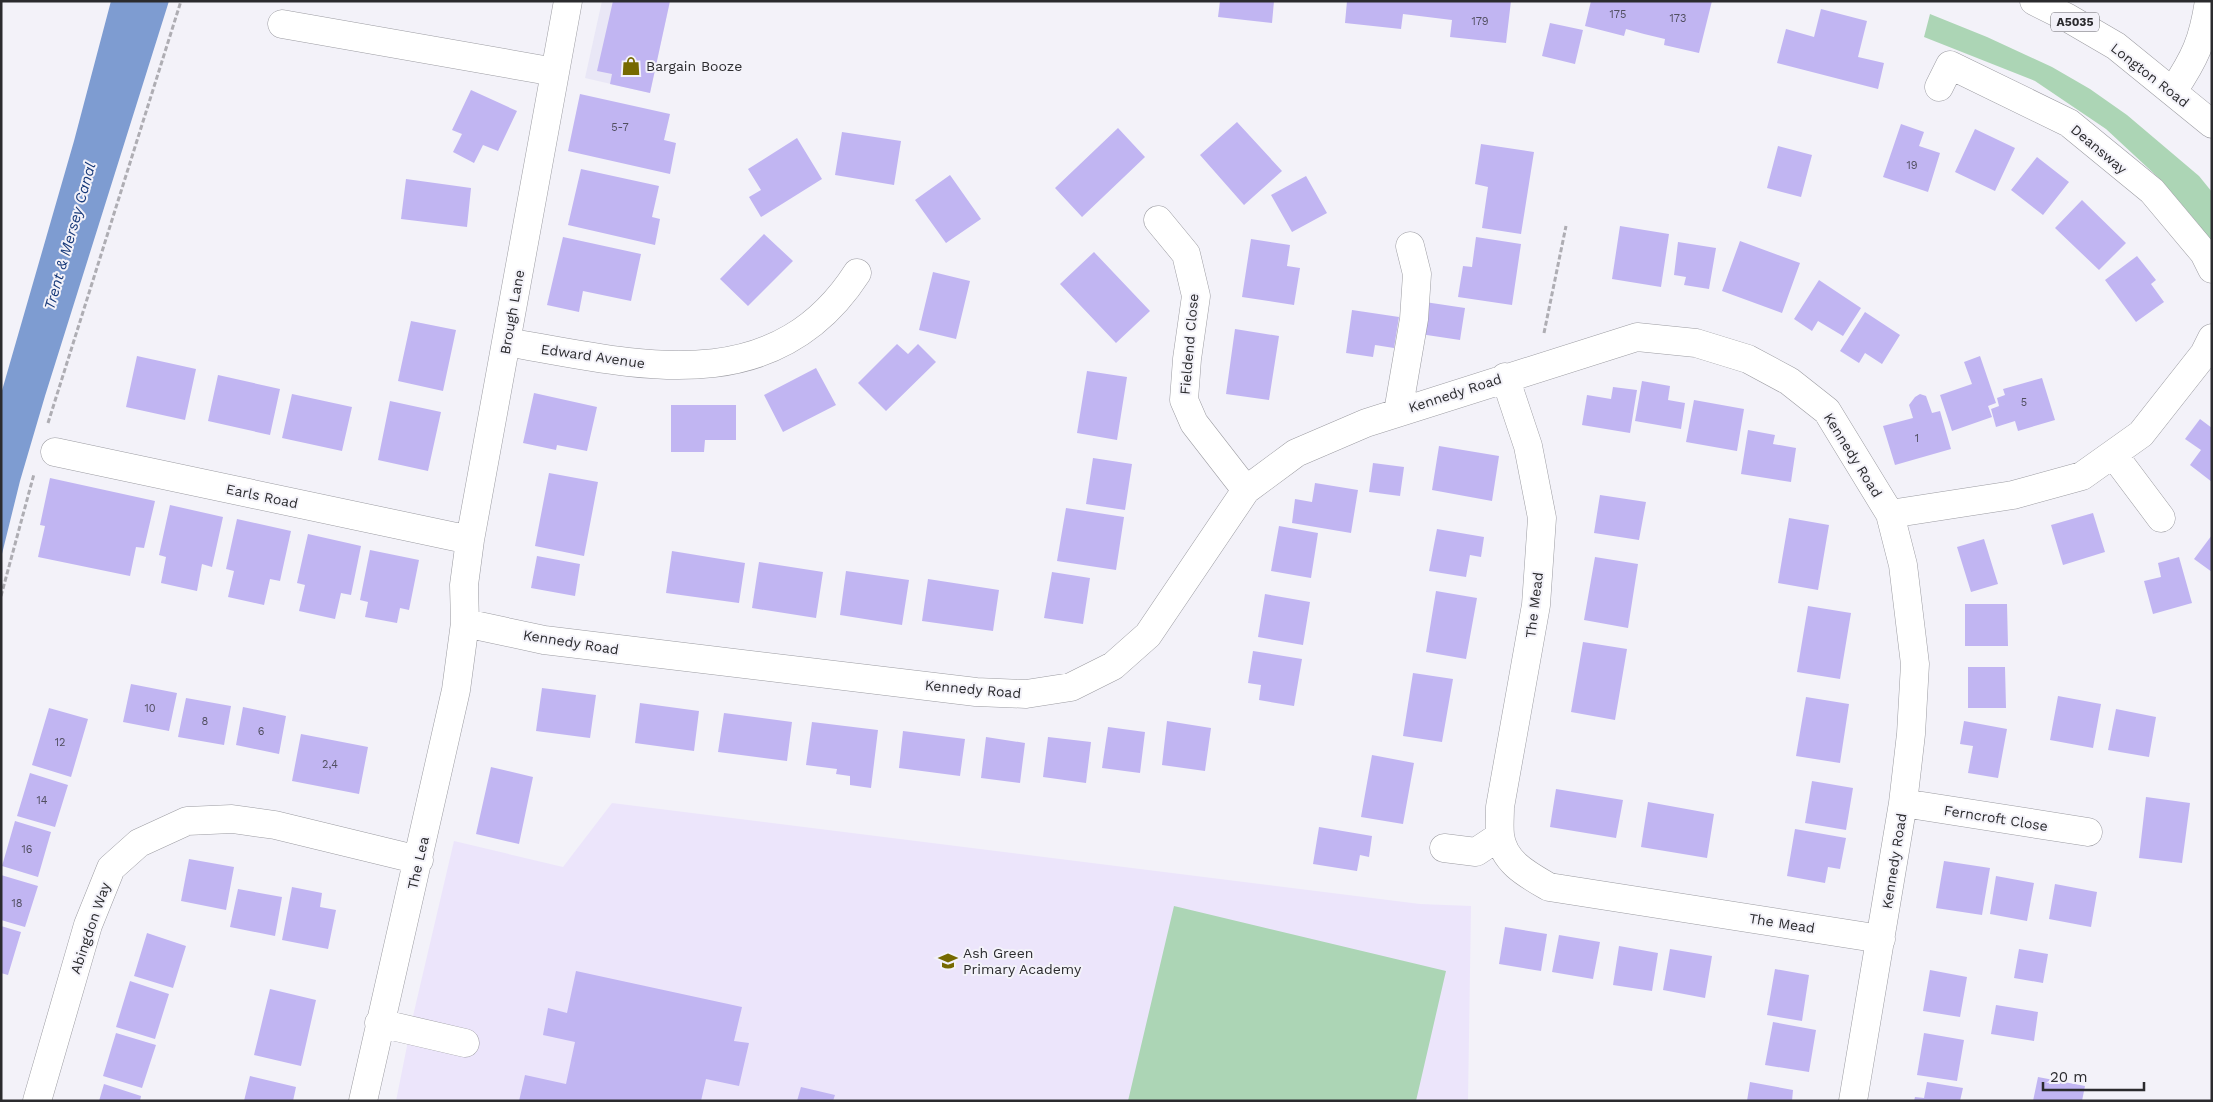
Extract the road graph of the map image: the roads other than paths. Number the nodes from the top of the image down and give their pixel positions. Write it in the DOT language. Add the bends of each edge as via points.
graph roads {
  1 [pos="568,1"];
  2 [pos="2034,1"];
  3 [pos="2209,1"];
  4 [pos="282,24"];
  5 [pos="555,72"];
  6 [pos="1939,87"];
  7 [pos="2173,91"];
  8 [pos="2212,124"];
  9 [pos="1158,220"];
  10 [pos="1410,246"];
  11 [pos="2212,269"];
  12 [pos="858,273"];
  13 [pos="2212,338"];
  14 [pos="507,342"];
  15 [pos="1506,377"];
  16 [pos="1398,412"];
  17 [pos="46,450"];
  18 [pos="2113,454"];
  19 [pos="1246,490"];
  20 [pos="1890,514"];
  21 [pos="2161,518"];
  22 [pos="470,540"];
  23 [pos="465,623"];
  24 [pos="1903,803"];
  25 [pos="2088,832"];
  26 [pos="1500,836"];
  27 [pos="1444,848"];
  28 [pos="419,860"];
  29 [pos="1882,939"];
  30 [pos="380,1022"];
  31 [pos="464,1043"];
  32 [pos="37,1101"];
  33 [pos="363,1101"];
  34 [pos="1853,1101"];
  1 -- 5 [label="street, Brough Lane"];
  2 -- 7 [label="street, Longton Road / A5035" via="2116,46"];
  3 -- 7 [label="street" via="2205,31 2192,62"];
  4 -- 5 [label="street"];
  5 -- 14 [label="street, Brough Lane"];
  6 -- 11 [label="street, Deansway" via="1950,65 2070,123 2152,191 2204,253"];
  7 -- 8 [label="street, Longton Road / A5035"];
  9 -- 19 [label="street, Fieldend Close" via="1186,254 1196,296 1184,400 1194,423"];
  10 -- 16 [label="street" via="1417,274 1414,319"];
  12 -- 14 [label="street, Edward Avenue" via="842,298 810,327 752,356 712,365 634,364"];
  13 -- 18 [label="street" via="2204,354 2141,434"];
  14 -- 22 [label="street, Brough Lane"];
  15 -- 16 [label="street, Kennedy Road"];
  15 -- 20 [label="street, Kennedy Road" via="1637,337 1696,343 1748,359 1789,381 1827,411"];
  15 -- 26 [label="street, The Mead" via="1528,446 1542,518 1536,604 1500,807"];
  16 -- 19 [label="street, Kennedy Road" via="1296,453"];
  17 -- 22 [label="street, Earls Road"];
  18 -- 20 [label="street" via="2082,476 2013,495"];
  18 -- 21 [label="street"];
  19 -- 23 [label="street, Kennedy Road" via="1148,635 1113,666 1071,688 1026,694 976,692 544,640"];
  20 -- 24 [label="street, Kennedy Road" via="1903,565 1915,664 1912,734"];
  22 -- 23 [label="street, Brough Lane" via="464,585"];
  23 -- 28 [label="street, The Lea" via="456,690"];
  24 -- 25 [label="street, Ferncroft Close"];
  24 -- 29 [label="street, Kennedy Road"];
  26 -- 27 [label="street" via="1476,852"];
  26 -- 29 [label="street, The Mead" via="1508,858 1527,875 1549,887"];
  28 -- 30 [label="street, The Lea"];
  28 -- 32 [label="street, Abingdon Way" via="275,824 232,819 186,821 139,843 111,868 88,925"];
  29 -- 34 [label="street, Kennedy Road"];
  30 -- 31 [label="street"];
  30 -- 33 [label="street, The Lea"];
}
